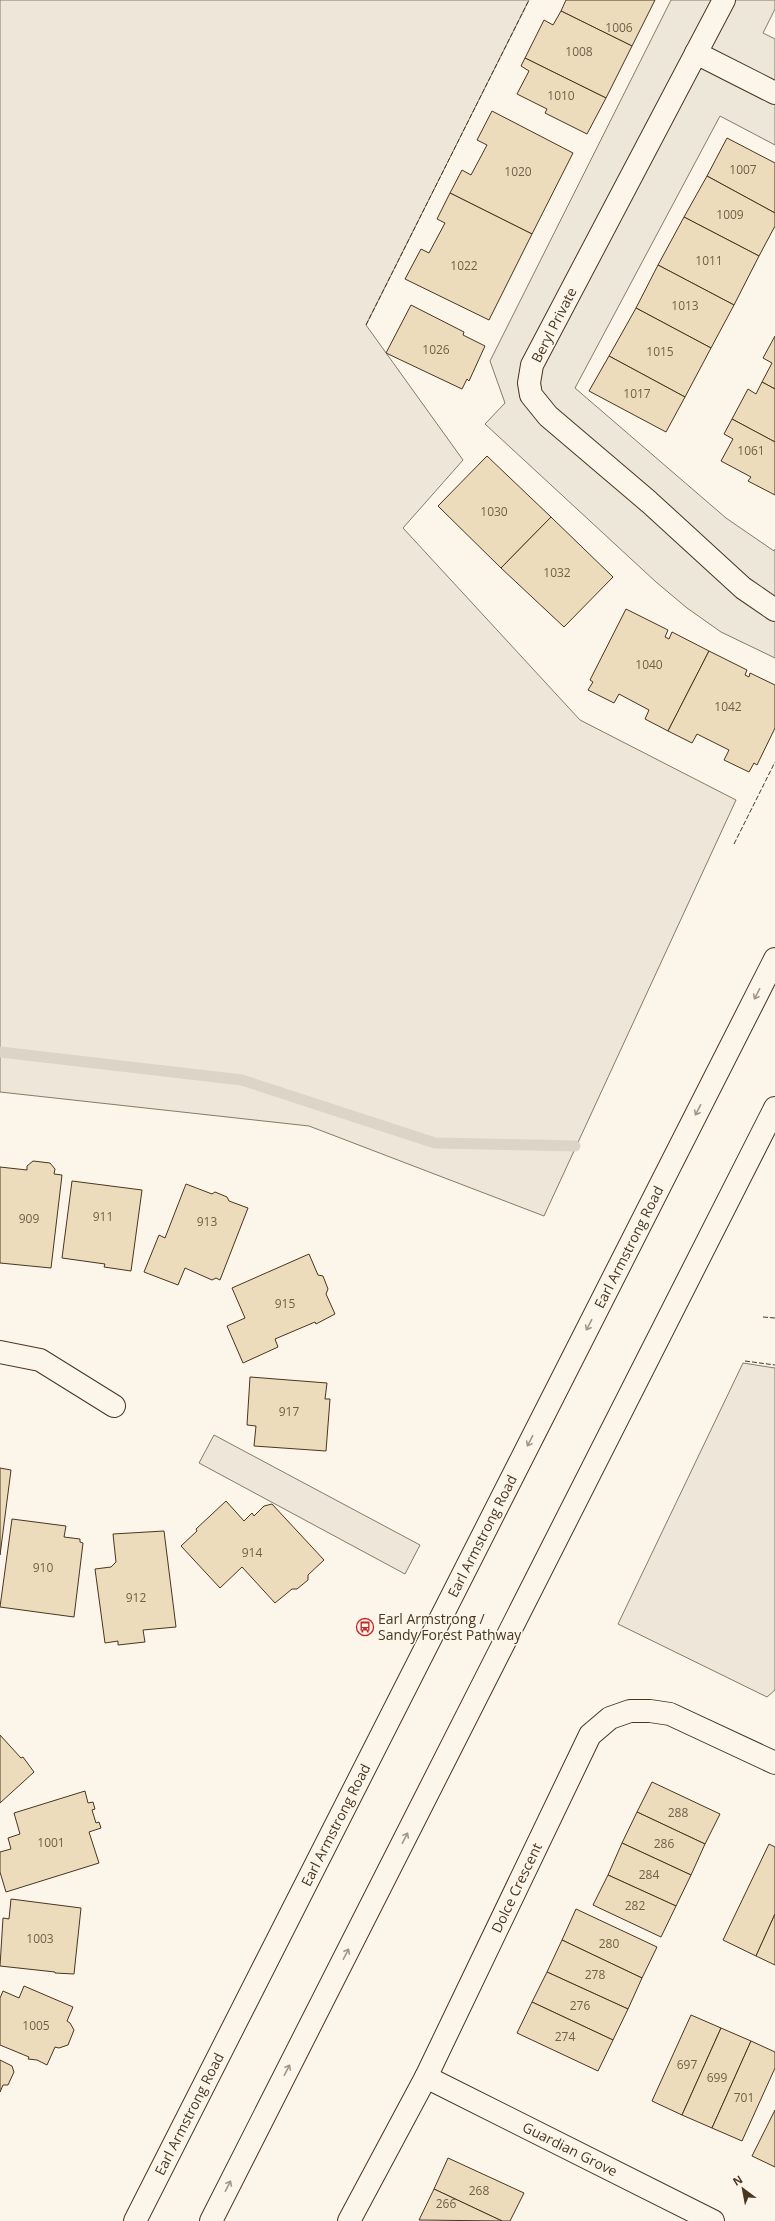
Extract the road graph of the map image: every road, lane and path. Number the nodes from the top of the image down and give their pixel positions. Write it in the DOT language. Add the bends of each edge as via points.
graph roads {
  1 [pos="724,0"];
  2 [pos="696,53"];
  3 [pos="775,93"];
  4 [pos="775,610"];
  5 [pos="775,959"];
  6 [pos="775,1108"];
  7 [pos="0,1352"];
  8 [pos="114,1406"];
  9 [pos="775,1763"];
  10 [pos="426,2077"];
  11 [pos="135,2221"];
  12 [pos="211,2221"];
  13 [pos="349,2221"];
  14 [pos="713,2221"];
  1 -- 2 [label="main road, Beryl Private"];
  2 -- 3 [label="main road"];
  2 -- 4 [label="main road, Beryl Private" via="532,365 530,389 537,405 548,416 743,588"];
  5 -- 11 [label="main road, Earl Armstrong Road, one-way"];
  12 -- 6 [label="main road, one-way"];
  7 -- 8 [label="main road" via="40,1360"];
  9 -- 10 [label="main road, Dolce Crescent" via="670,1714 650,1710 630,1711 610,1718 590,1735"];
  10 -- 13 [label="main road, Dolce Crescent"];
  10 -- 14 [label="main road, Guardian Grove"];
}
